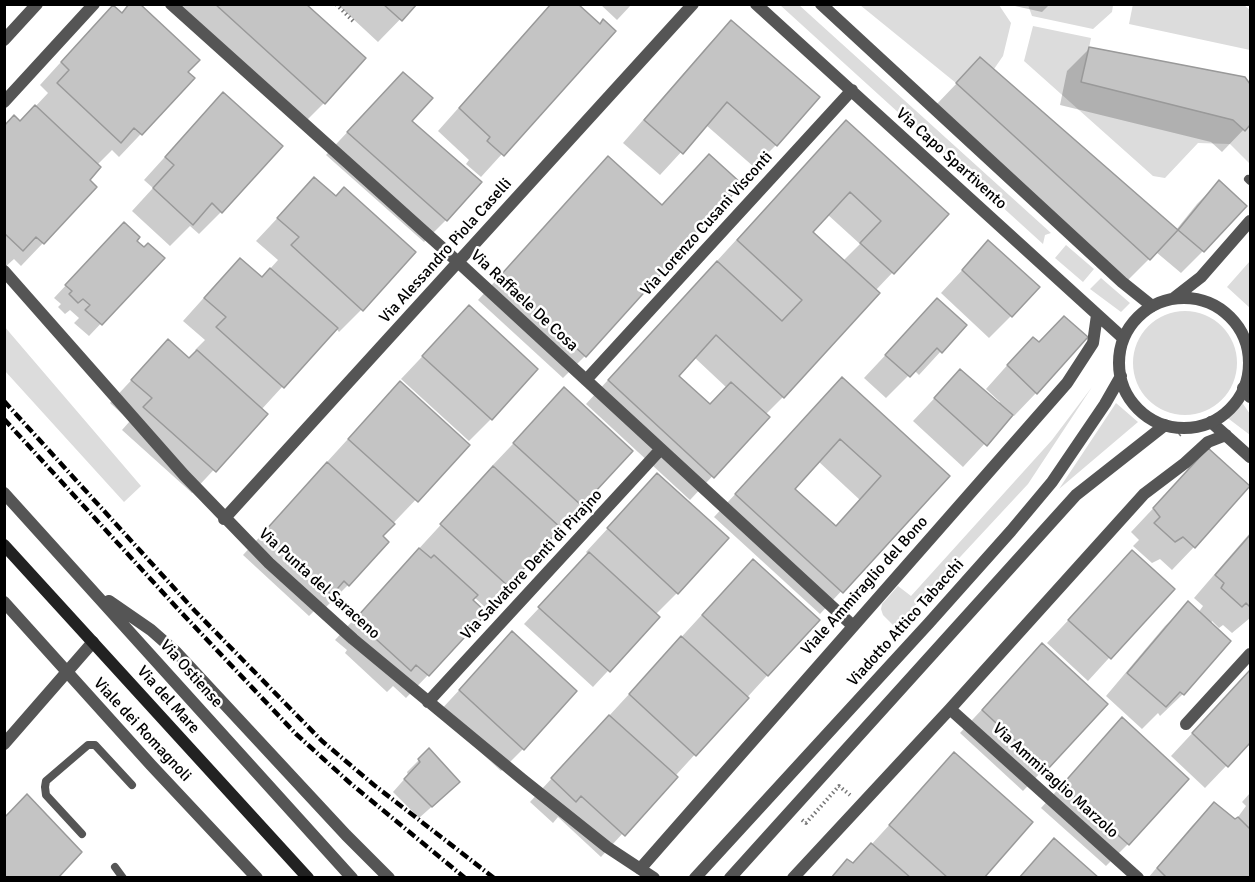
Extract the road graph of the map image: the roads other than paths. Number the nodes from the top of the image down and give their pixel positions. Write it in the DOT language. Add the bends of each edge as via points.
graph roads {
  1 [pos="37,4"];
  2 [pos="94,4"];
  3 [pos="171,4"];
  4 [pos="693,4"];
  5 [pos="756,4"];
  6 [pos="822,5"];
  7 [pos="4,40"];
  8 [pos="852,90"];
  9 [pos="4,102"];
  10 [pos="1251,221"];
  11 [pos="458,262"];
  12 [pos="4,271"];
  13 [pos="1174,298"];
  14 [pos="1152,306"];
  15 [pos="1097,315"];
  16 [pos="1123,338"];
  17 [pos="1249,353"];
  18 [pos="1121,376"];
  19 [pos="586,380"];
  20 [pos="1247,392"];
  21 [pos="1211,422"];
  22 [pos="1165,425"];
  23 [pos="1226,435"];
  24 [pos="660,450"];
  25 [pos="1251,457"];
  26 [pos="4,494"];
  27 [pos="224,519"];
  28 [pos="4,545"];
  29 [pos="94,591"];
  30 [pos="4,603"];
  31 [pos="852,625"];
  32 [pos="93,642"];
  33 [pos="1251,654"];
  34 [pos="67,673"];
  35 [pos="428,702"];
  36 [pos="950,709"];
  37 [pos="1186,724"];
  38 [pos="4,744"];
  39 [pos="132,785"];
  40 [pos="82,834"];
  41 [pos="115,867"];
  42 [pos="640,869"];
  43 [pos="123,878"];
  44 [pos="258,878"];
  45 [pos="308,878"];
  46 [pos="352,878"];
  47 [pos="389,878"];
  48 [pos="654,878"];
  49 [pos="695,878"];
  50 [pos="730,878"];
  51 [pos="793,878"];
  52 [pos="1138,878"];
  1 -- 7 [label="street"];
  2 -- 9 [label="street"];
  3 -- 11 [label="street, Via Raffaele De Cosa"];
  4 -- 11 [label="street, Via Alessandro Piola Caselli"];
  5 -- 8 [label="street, Via Capo Spartivento"];
  6 -- 14 [label="street, Via Capo Spartivento"];
  8 -- 15 [label="street, Via Capo Spartivento"];
  8 -- 19 [label="street, Via Lorenzo Cusani Visconti"];
  10 -- 13 [label="street" via="1201,277"];
  11 -- 19 [label="street, Via Raffaele De Cosa"];
  11 -- 27 [label="street, Via Alessandro Piola Caselli"];
  12 -- 27 [label="street, Via Punta del Saraceno"];
  13 -- 14 [label="street"];
  13 -- 17 [label="street" via="1197,299 1227,314"];
  14 -- 16 [label="street" via="1133,322"];
  15 -- 16 [label="street, Via Capo Spartivento"];
  15 -- 31 [label="street, Viale Ammiraglio del Bono" via="1093,343 1067,383"];
  16 -- 18 [label="street"];
  17 -- 20 [label="street"];
  18 -- 22 [label="street" via="1134,404"];
  18 -- 49 [label="street, Viadotto Attico Tabacchi" via="1052,482 929,623"];
  19 -- 24 [label="street, Via Raffaele De Cosa"];
  20 -- 21 [label="street"];
  21 -- 22 [label="street" via="1190,427"];
  21 -- 23 [label="street"];
  22 -- 50 [label="street" via="1076,495"];
  23 -- 25 [label="street"];
  23 -- 36 [label="street" via="1208,442 1144,494"];
  24 -- 31 [label="street, Via Raffaele De Cosa"];
  24 -- 35 [label="street, Via Salvatore Denti di Pirajno"];
  26 -- 29 [label="street, Via Ostiense"];
  27 -- 35 [label="street, Via Punta del Saraceno" via="322,612"];
  28 -- 32 [label="main road, Via del Mare"];
  29 -- 46 [label="street, Via Ostiense"];
  29 -- 47 [label="street" via="176,652"];
  30 -- 34 [label="street, Viale dei Romagnoli"];
  31 -- 42 [label="street, Viale Ammiraglio del Bono"];
  32 -- 34 [label="street"];
  32 -- 45 [label="main road, Via del Mare"];
  33 -- 37 [label="street"];
  34 -- 38 [label="street"];
  34 -- 44 [label="street, Viale dei Romagnoli"];
  35 -- 42 [label="street, Via Punta del Saraceno" via="607,847"];
  36 -- 51 [label="street"];
  36 -- 52 [label="street, Via Ammiraglio Marzolo"];
  39 -- 40 [label="lane" via="95,745 88,745 46,781 46,795"];
  41 -- 43 [label="lane"];
  42 -- 48 [label="street, Via Punta del Saraceno"];
}
